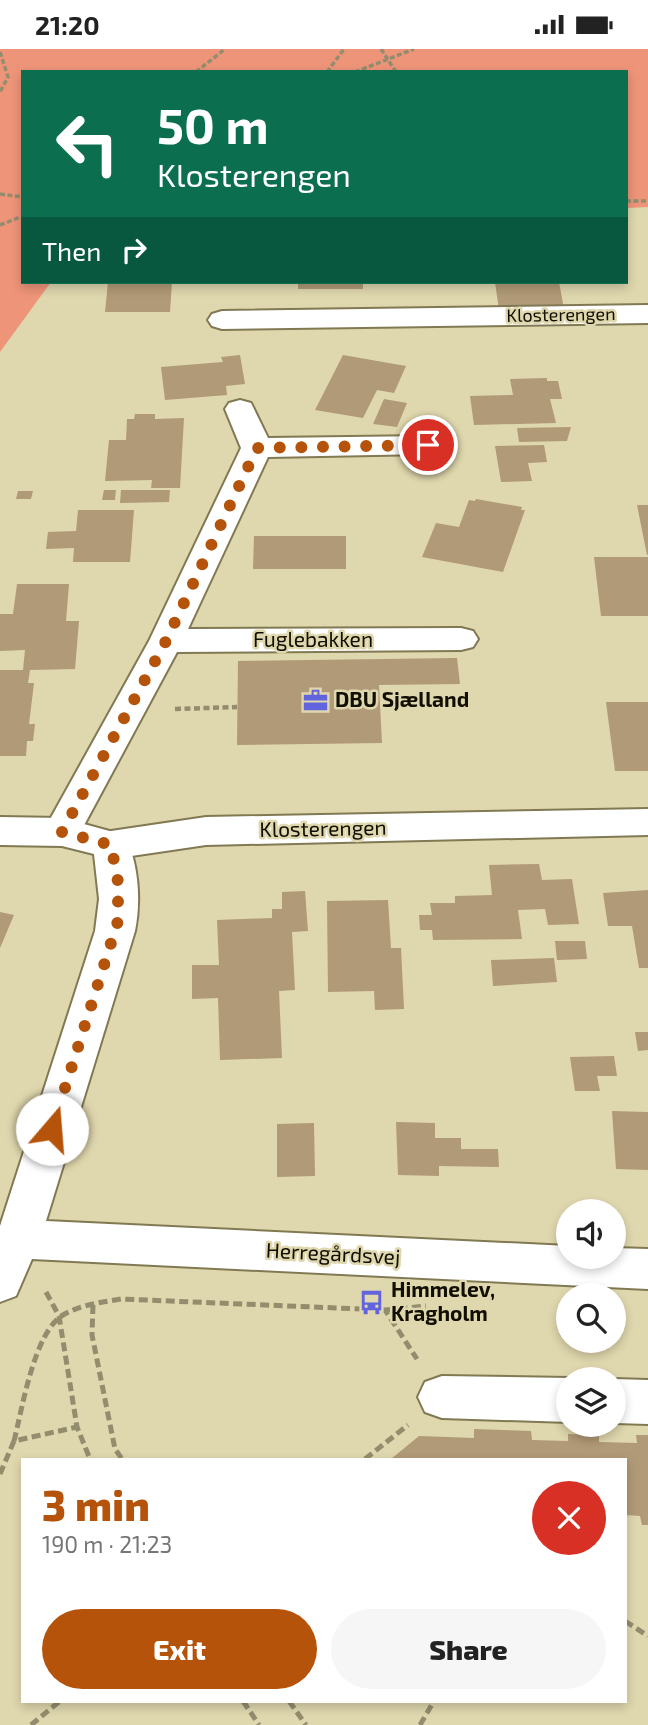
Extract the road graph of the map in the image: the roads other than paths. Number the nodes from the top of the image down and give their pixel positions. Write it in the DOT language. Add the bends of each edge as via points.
graph roads {
  1 [pos="648,314"];
  2 [pos="222,320"];
  3 [pos="240,409"];
  4 [pos="428,445"];
  5 [pos="257,448"];
  6 [pos="461,639"];
  7 [pos="166,641"];
  8 [pos="648,822"];
  9 [pos="0,831"];
  10 [pos="62,832"];
  11 [pos="111,845"];
  12 [pos="18,1239"];
  13 [pos="648,1269"];
  14 [pos="0,1282"];
  15 [pos="442,1397"];
  16 [pos="556,1400"];
  17 [pos="626,1401"];
  18 [pos="648,1402"];
  1 -- 2 [label="street, Klosterengen"];
  3 -- 5 [label="street"];
  4 -- 5 [label="street"];
  5 -- 7 [label="street"];
  6 -- 7 [label="street, Fuglebakken"];
  7 -- 10 [label="street"];
  8 -- 11 [label="street, Klosterengen" via="206,831"];
  9 -- 10 [label="street, Klosterengen"];
  10 -- 11 [label="street, Klosterengen"];
  11 -- 12 [label="street" via="118,882 118,921"];
  12 -- 13 [label="street, Herregårdsvej"];
  12 -- 14 [label="street"];
  15 -- 16 [label="street"];
  17 -- 18 [label="street"];
}
